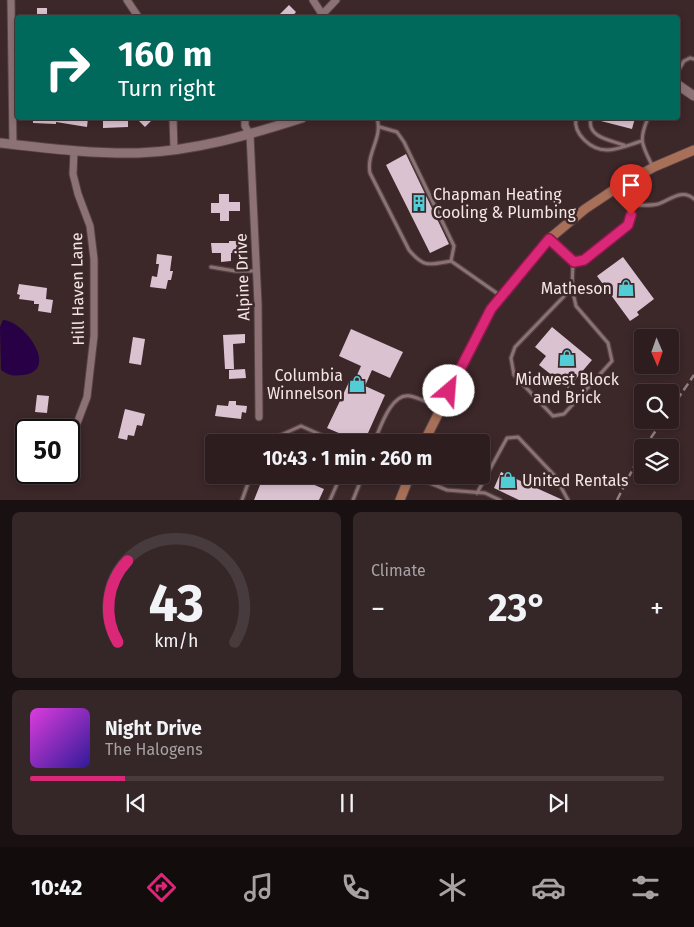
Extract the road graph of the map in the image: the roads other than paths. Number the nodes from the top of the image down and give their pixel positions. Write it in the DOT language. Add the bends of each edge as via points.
graph roads {
  1 [pos="12,0"];
  2 [pos="127,0"];
  3 [pos="313,0"];
  4 [pos="336,0"];
  5 [pos="137,15"];
  6 [pos="320,15"];
  7 [pos="321,15"];
  8 [pos="694,59"];
  9 [pos="680,67"];
  10 [pos="680,86"];
  11 [pos="694,96"];
  12 [pos="173,120"];
  13 [pos="246,120"];
  14 [pos="296,120"];
  15 [pos="378,120"];
  16 [pos="576,120"];
  17 [pos="592,120"];
  18 [pos="647,120"];
  19 [pos="380,127"];
  20 [pos="250,135"];
  21 [pos="642,141"];
  22 [pos="0,143"];
  23 [pos="14,145"];
  24 [pos="626,146"];
  25 [pos="174,150"];
  26 [pos="694,150"];
  27 [pos="74,151"];
  28 [pos="654,167"];
  29 [pos="621,185"];
  30 [pos="694,199"];
  31 [pos="634,205"];
  32 [pos="549,239"];
  33 [pos="450,261"];
  34 [pos="574,262"];
  35 [pos="211,267"];
  36 [pos="257,271"];
  37 [pos="572,288"];
  38 [pos="501,297"];
  39 [pos="440,407"];
  40 [pos="259,418"];
  41 [pos="79,419"];
  42 [pos="283,434"];
  43 [pos="320,434"];
  44 [pos="377,434"];
  45 [pos="428,434"];
  46 [pos="248,484"];
  47 [pos="337,484"];
  48 [pos="359,484"];
  49 [pos="406,484"];
  50 [pos="432,484"];
  51 [pos="477,493"];
  52 [pos="242,500"];
  53 [pos="330,500"];
  54 [pos="352,500"];
  55 [pos="400,500"];
  56 [pos="500,500"];
  57 [pos="568,500"];
  1 -- 23 [label="street"];
  2 -- 5 [label="street"];
  3 -- 6 [label="street"];
  4 -- 7 [label="street"];
  8 -- 9 [label="lane" via="684,60"];
  10 -- 11 [label="street"];
  12 -- 25 [label="street"];
  13 -- 20 [label="street, Alpine Drive" via="244,126"];
  14 -- 20 [label="street"];
  15 -- 19 [label="lane"];
  16 -- 24 [label="lane" via="576,129 587,142 605,150"];
  17 -- 24 [label="lane" via="591,128 595,134"];
  18 -- 21 [label="lane"];
  19 -- 33 [label="lane" via="397,132 404,142 454,246"];
  19 -- 33 [label="lane" via="370,172 409,250 425,264"];
  20 -- 25 [label="street"];
  20 -- 36 [label="street, Alpine Drive"];
  21 -- 24 [label="lane"];
  21 -- 28 [label="lane"];
  22 -- 23 [label="street"];
  23 -- 27 [label="street"];
  25 -- 27 [label="street" via="129,153"];
  26 -- 28 [label="main road"];
  27 -- 41 [label="street, Hill Haven Lane" via="73,174 90,226 94,259 94,326 87,397"];
  28 -- 29 [label="main road"];
  29 -- 31 [label="lane"];
  29 -- 32 [label="main road"];
  30 -- 31 [label="lane" via="690,195 679,194 656,205"];
  31 -- 34 [label="lane" via="628,225 584,260"];
  32 -- 34 [label="lane"];
  32 -- 38 [label="main road"];
  33 -- 38 [label="lane"];
  34 -- 37 [label="lane"];
  35 -- 36 [label="lane"];
  36 -- 40 [label="street, Alpine Drive"];
  37 -- 37 [label="lane" via="576,306 608,343 612,361 564,414 553,416 514,375 511,358 516,347"];
  38 -- 39 [label="main road" via="491,309"];
  39 -- 44 [label="lane" via="408,395 398,399 389,407"];
  39 -- 45 [label="main road"];
  42 -- 43 [label="lane" via="301,426"];
  46 -- 52 [label="lane"];
  47 -- 53 [label="lane"];
  48 -- 54 [label="lane"];
  49 -- 55 [label="main road"];
  50 -- 51 [label="lane" via="447,490"];
  51 -- 56 [label="lane"];
  51 -- 57 [label="lane" via="507,438 518,437 555,476"];
}
